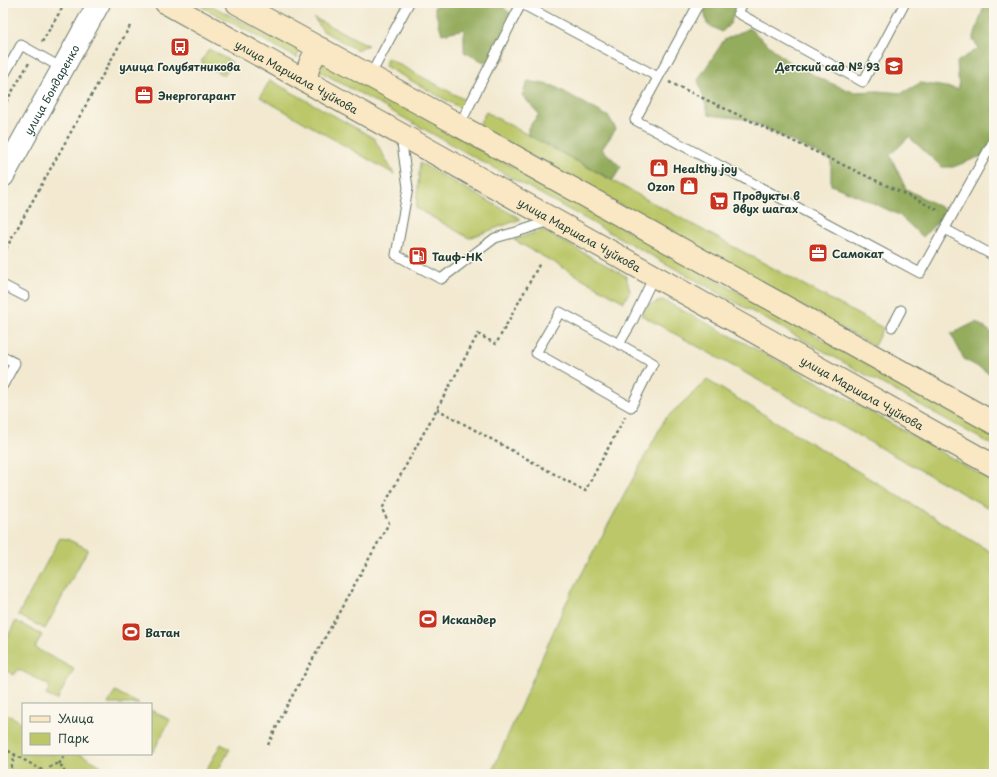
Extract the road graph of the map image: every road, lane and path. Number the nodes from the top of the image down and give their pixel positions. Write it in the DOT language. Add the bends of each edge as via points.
graph roads {
  1 [pos="99,3"];
  2 [pos="166,3"];
  3 [pos="237,3"];
  4 [pos="409,3"];
  5 [pos="520,3"];
  6 [pos="699,3"];
  7 [pos="743,3"];
  8 [pos="905,3"];
  9 [pos="130,26"];
  10 [pos="321,50"];
  11 [pos="62,68"];
  12 [pos="370,76"];
  13 [pos="3,77"];
  14 [pos="658,77"];
  15 [pos="305,81"];
  16 [pos="458,125"];
  17 [pos="400,134"];
  18 [pos="993,148"];
  19 [pos="4,171"];
  20 [pos="952,217"];
  21 [pos="553,220"];
  22 [pos="945,229"];
  23 [pos="3,254"];
  24 [pos="994,256"];
  25 [pos="540,263"];
  26 [pos="654,276"];
  27 [pos="3,285"];
  28 [pos="24,296"];
  29 [pos="901,310"];
  30 [pos="892,327"];
  31 [pos="619,344"];
  32 [pos="3,356"];
  33 [pos="3,385"];
  34 [pos="630,407"];
  35 [pos="436,409"];
  36 [pos="994,423"];
  37 [pos="994,466"];
  38 [pos="268,745"];
  39 [pos="3,748"];
  40 [pos="15,755"];
  41 [pos="64,755"];
  42 [pos="60,764"];
  43 [pos="384,770"];
  44 [pos="10,774"];
  45 [pos="49,774"];
  46 [pos="64,774"];
  47 [pos="381,774"];
  1 -- 11 [label="street, улица Бондаренко"];
  2 -- 15 [label="main road, улица Маршала Чуйкова"];
  3 -- 10 [label="main road"];
  4 -- 12 [label="lane"];
  5 -- 14 [label="lane"];
  5 -- 16 [label="lane"];
  6 -- 14 [label="lane"];
  7 -- 8 [label="lane" via="738,13 863,82"];
  9 -- 23 [label="path"];
  10 -- 12 [label="main road"];
  10 -- 15 [label="main road" via="311,60"];
  11 -- 13 [label="lane" via="21,45"];
  11 -- 19 [label="street, улица Бондаренко"];
  12 -- 16 [label="main road"];
  14 -- 20 [label="path"];
  14 -- 22 [label="lane" via="635,120 918,277"];
  15 -- 17 [label="main road, улица Маршала Чуйкова"];
  16 -- 36 [label="main road"];
  17 -- 21 [label="main road, улица Маршала Чуйкова"];
  17 -- 21 [label="lane" via="408,188 396,255 441,279 495,238"];
  18 -- 20 [label="lane"];
  20 -- 22 [label="lane"];
  21 -- 26 [label="main road, улица Маршала Чуйкова"];
  22 -- 24 [label="lane"];
  25 -- 35 [label="path" via="496,344 478,334"];
  26 -- 31 [label="lane"];
  26 -- 37 [label="main road, улица Маршала Чуйкова"];
  27 -- 28 [label="lane"];
  29 -- 30 [label="lane"];
  31 -- 34 [label="lane" via="653,363"];
  31 -- 34 [label="lane" via="560,312 536,353"];
  32 -- 33 [label="lane" via="15,363"];
  34 -- 35 [label="path" via="585,491"];
  35 -- 38 [label="path" via="382,509 389,523 285,709"];
  39 -- 40 [label="path"];
  40 -- 44 [label="path"];
  40 -- 45 [label="path"];
  41 -- 42 [label="path"];
  42 -- 45 [label="path" via="52,765"];
  42 -- 46 [label="path"];
  43 -- 47 [label="path"];
}
